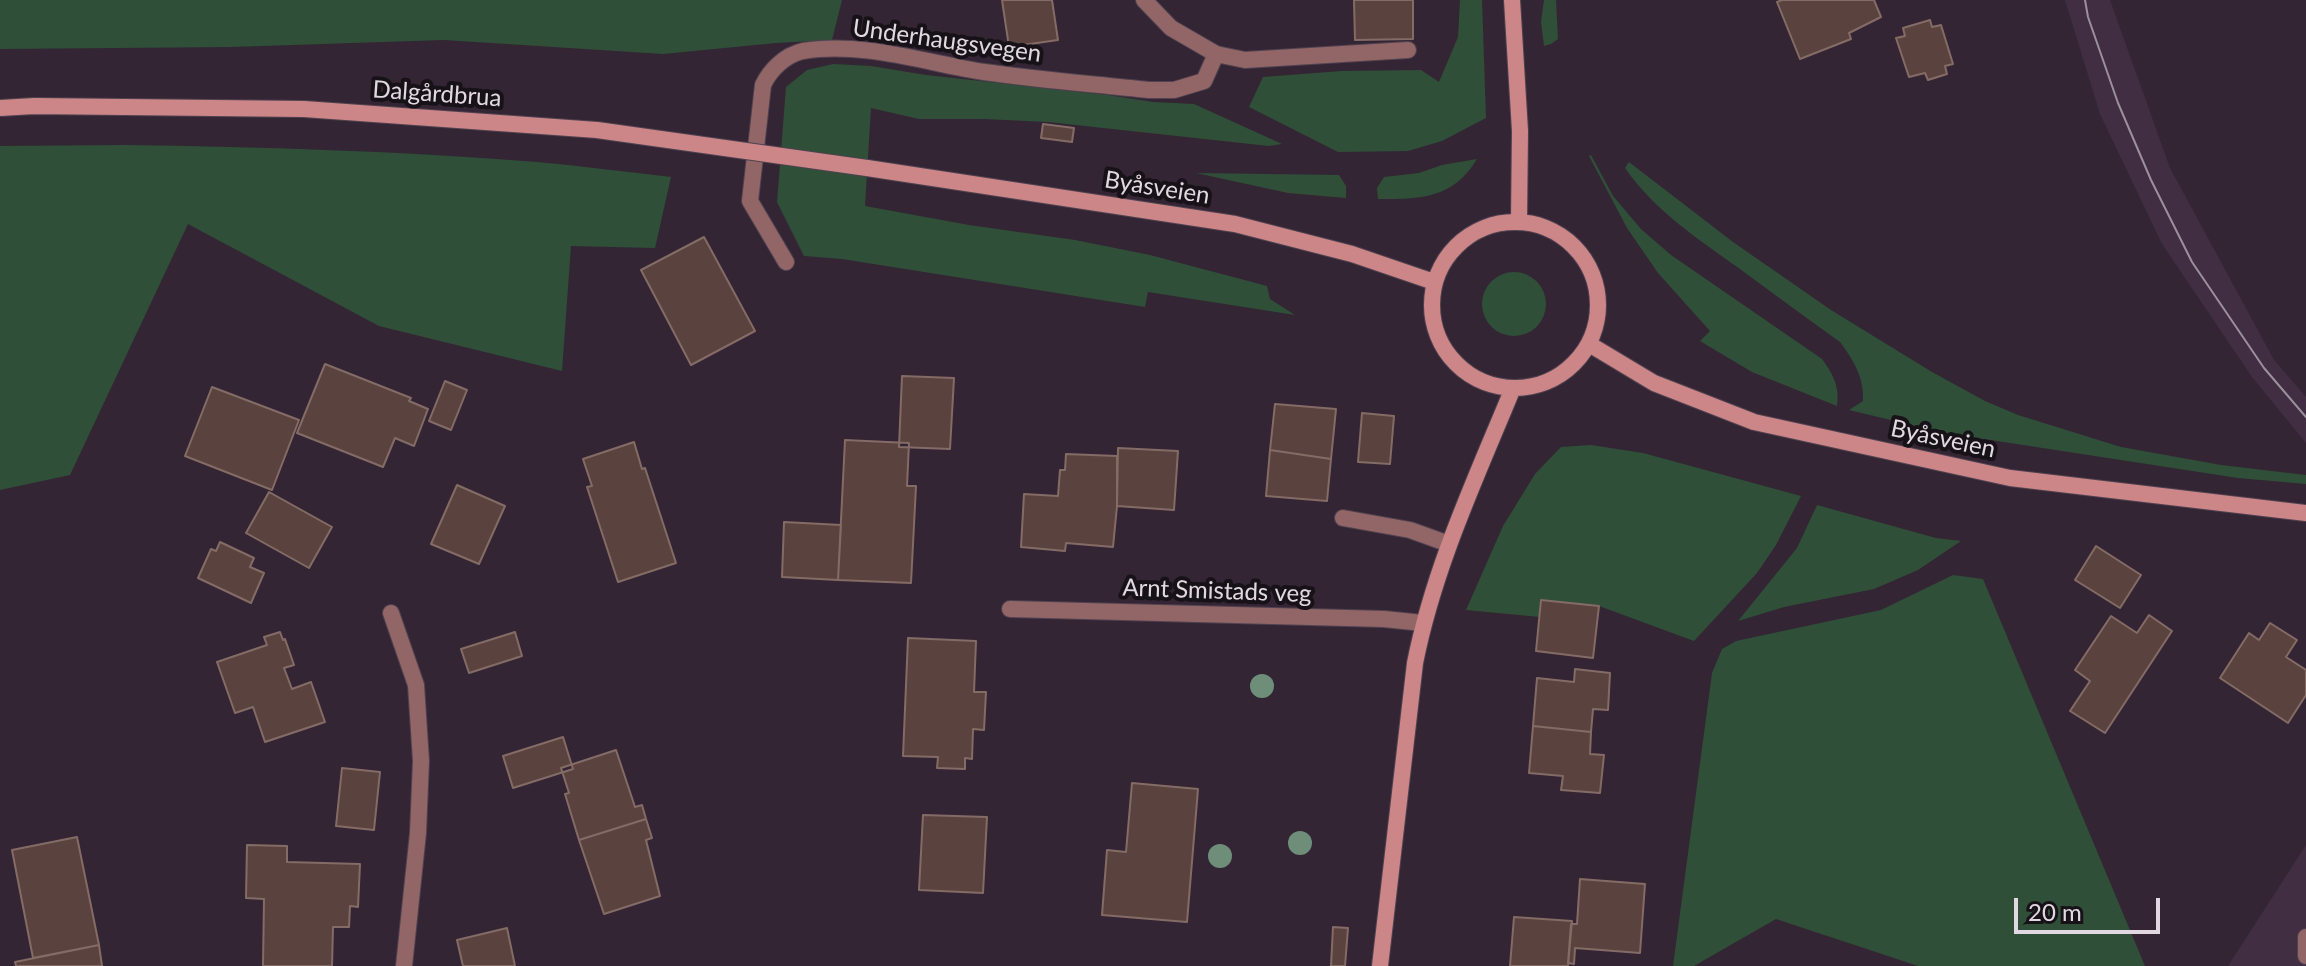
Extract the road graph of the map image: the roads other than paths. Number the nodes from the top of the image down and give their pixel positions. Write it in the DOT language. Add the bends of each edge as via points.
graph roads {
  1 [pos="1144,0"];
  2 [pos="1512,0"];
  3 [pos="1408,50"];
  4 [pos="1216,54"];
  5 [pos="0,108"];
  6 [pos="867,168"];
  7 [pos="1519,221"];
  8 [pos="786,262"];
  9 [pos="1434,282"];
  10 [pos="1589,344"];
  11 [pos="1513,388"];
  12 [pos="2306,513"];
  13 [pos="1343,518"];
  14 [pos="1449,544"];
  15 [pos="1010,609"];
  16 [pos="391,613"];
  17 [pos="1423,623"];
  18 [pos="2306,937"];
  19 [pos="2306,956"];
  20 [pos="404,966"];
  21 [pos="1380,966"];
  1 -- 4 [label="street" via="1171,28"];
  2 -- 7 [label="main road"];
  3 -- 4 [label="street" via="1245,60"];
  4 -- 8 [label="street, Underhaugsvegen" via="1204,81 1174,90 987,72 879,53 829,49 790,55 763,85 750,201"];
  5 -- 6 [label="main road, Dalgårdbrua, bridge" via="319,110 597,130"];
  6 -- 9 [label="main road, Byåsveien" via="1235,224"];
  7 -- 9 [label="main road" via="1491,225 1466,237 1446,257"];
  7 -- 10 [label="main road" via="1546,227 1570,242 1588,263 1597,290 1598,318"];
  9 -- 11 [label="main road" via="1432,312 1439,342 1458,366 1484,382"];
  10 -- 11 [label="main road" via="1569,368 1543,383"];
  10 -- 12 [label="main road, Byåsveien" via="1654,383 1754,422 2010,478"];
  11 -- 14 [label="main road"];
  13 -- 14 [label="street" via="1410,530"];
  14 -- 17 [label="main road"];
  15 -- 17 [label="street, Arnt Smistads veg"];
  16 -- 20 [label="street" via="416,685 421,761"];
  17 -- 21 [label="main road"];
  18 -- 19 [label="street"];
}
